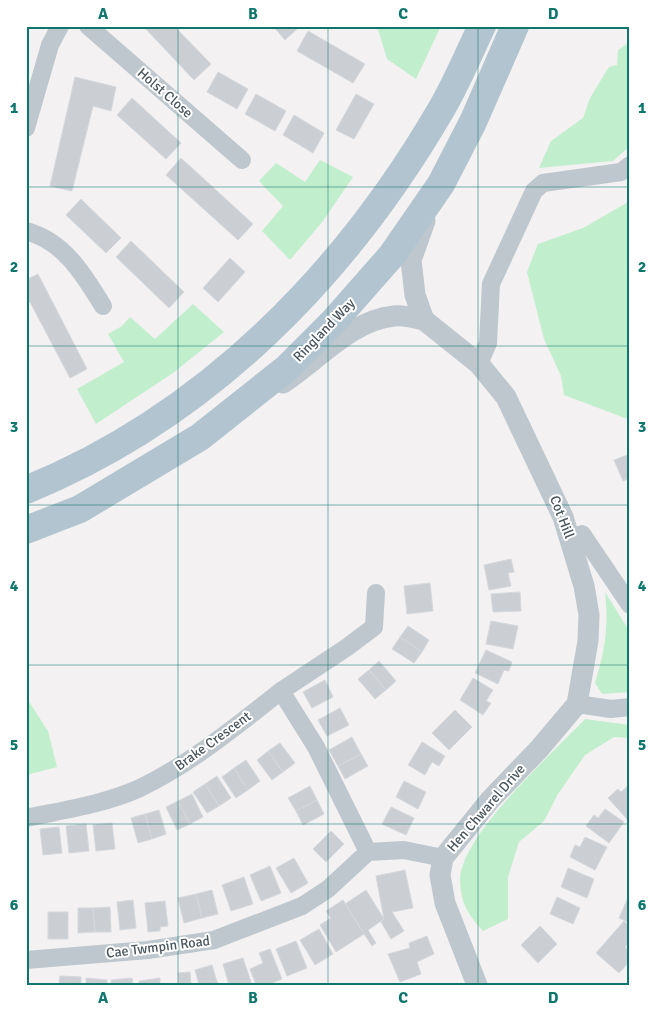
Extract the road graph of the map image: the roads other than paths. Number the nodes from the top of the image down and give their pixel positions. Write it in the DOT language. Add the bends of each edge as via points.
graph roads {
  1 [pos="60,26"];
  2 [pos="88,26"];
  3 [pos="482,26"];
  4 [pos="515,26"];
  5 [pos="26,128"];
  6 [pos="242,160"];
  7 [pos="630,165"];
  8 [pos="442,184"];
  9 [pos="26,231"];
  10 [pos="103,306"];
  11 [pos="424,320"];
  12 [pos="479,364"];
  13 [pos="200,438"];
  14 [pos="26,490"];
  15 [pos="26,530"];
  16 [pos="582,534"];
  17 [pos="376,593"];
  18 [pos="630,605"];
  19 [pos="281,690"];
  20 [pos="577,704"];
  21 [pos="630,707"];
  22 [pos="26,818"];
  23 [pos="368,852"];
  24 [pos="443,858"];
  25 [pos="26,960"];
  26 [pos="477,985"];
  1 -- 5 [label="street" via="50,45"];
  2 -- 6 [label="street, Holst Close"];
  3 -- 14 [label="main road" via="442,107 407,161 357,235 293,309 229,368 159,420 96,459"];
  4 -- 8 [label="main road, Ringland Way" via="474,122"];
  7 -- 12 [label="street" via="621,172 543,183 534,191 491,284 488,343"];
  8 -- 11 [label="street" via="410,260 415,295"];
  8 -- 13 [label="main road, Ringland Way" via="392,255 333,322 287,368"];
  9 -- 10 [label="street" via="39,235 64,252 84,275"];
  11 -- 12 [label="street, Cot Hill"];
  11 -- 13 [label="street" via="395,316 363,324 308,367"];
  12 -- 20 [label="street, Cot Hill" via="506,397 552,491 579,568 589,615"];
  13 -- 15 [label="main road, Ringland Way" via="80,509"];
  16 -- 18 [label="street, Cot Hill"];
  17 -- 19 [label="street, Brake Crescent" via="374,627"];
  19 -- 22 [label="street, Brake Crescent" via="185,764 139,788 107,800"];
  19 -- 23 [label="street" via="316,747"];
  20 -- 21 [label="street" via="611,709"];
  20 -- 24 [label="street, Hen Chwarel Drive" via="484,807"];
  23 -- 24 [label="street" via="404,850"];
  23 -- 25 [label="street, Cae Twmpin Road" via="328,889 302,906 214,940 139,951"];
  24 -- 26 [label="street, Hen Chwarel Drive" via="440,875 445,903"];
}
